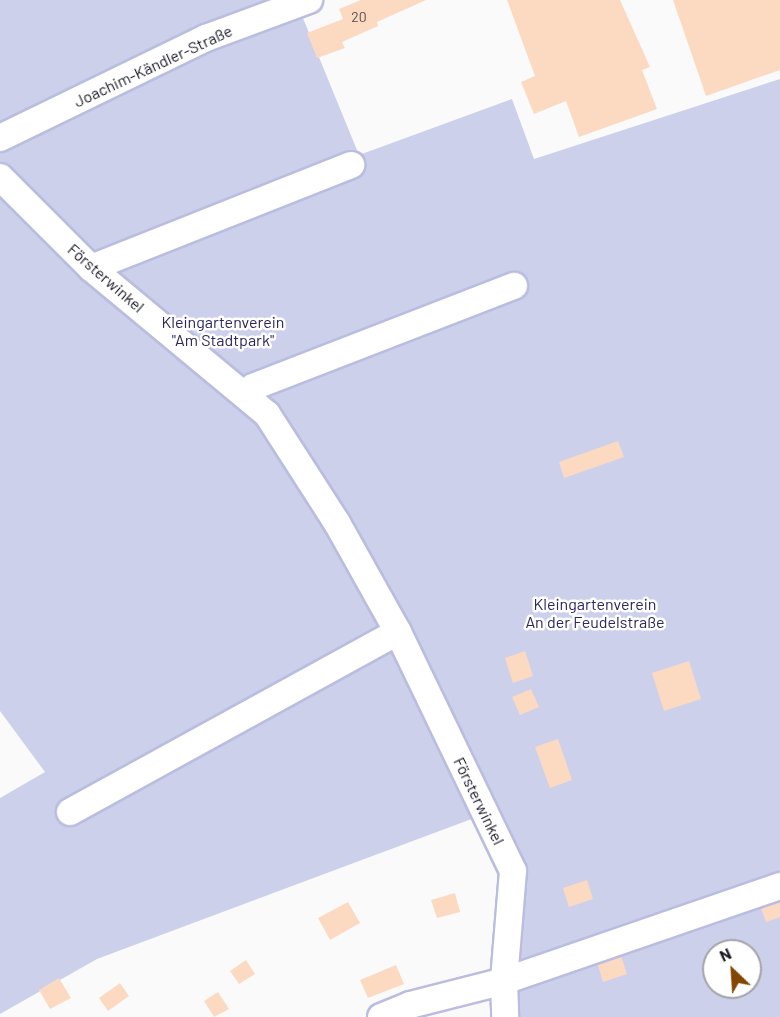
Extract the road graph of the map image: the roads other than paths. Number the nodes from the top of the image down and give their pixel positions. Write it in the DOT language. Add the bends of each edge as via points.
graph roads {
  1 [pos="309,0"];
  2 [pos="0,138"];
  3 [pos="351,165"];
  4 [pos="0,177"];
  5 [pos="91,268"];
  6 [pos="514,286"];
  7 [pos="245,395"];
  8 [pos="398,632"];
  9 [pos="70,812"];
  10 [pos="780,885"];
  11 [pos="504,981"];
  12 [pos="381,1017"];
  13 [pos="505,1017"];
  1 -- 2 [label="lane, Joachim-Kändler-Straße" via="206,38"];
  3 -- 5 [label="lane"];
  4 -- 5 [label="lane, Försterwinkel"];
  5 -- 7 [label="lane, Försterwinkel"];
  6 -- 7 [label="lane" via="253,387"];
  7 -- 8 [label="lane, Försterwinkel" via="267,414 337,523"];
  8 -- 9 [label="lane"];
  8 -- 11 [label="lane, Försterwinkel" via="513,871"];
  10 -- 11 [label="lane"];
  11 -- 12 [label="lane" via="410,1005"];
  11 -- 13 [label="lane, Försterwinkel"];
}
